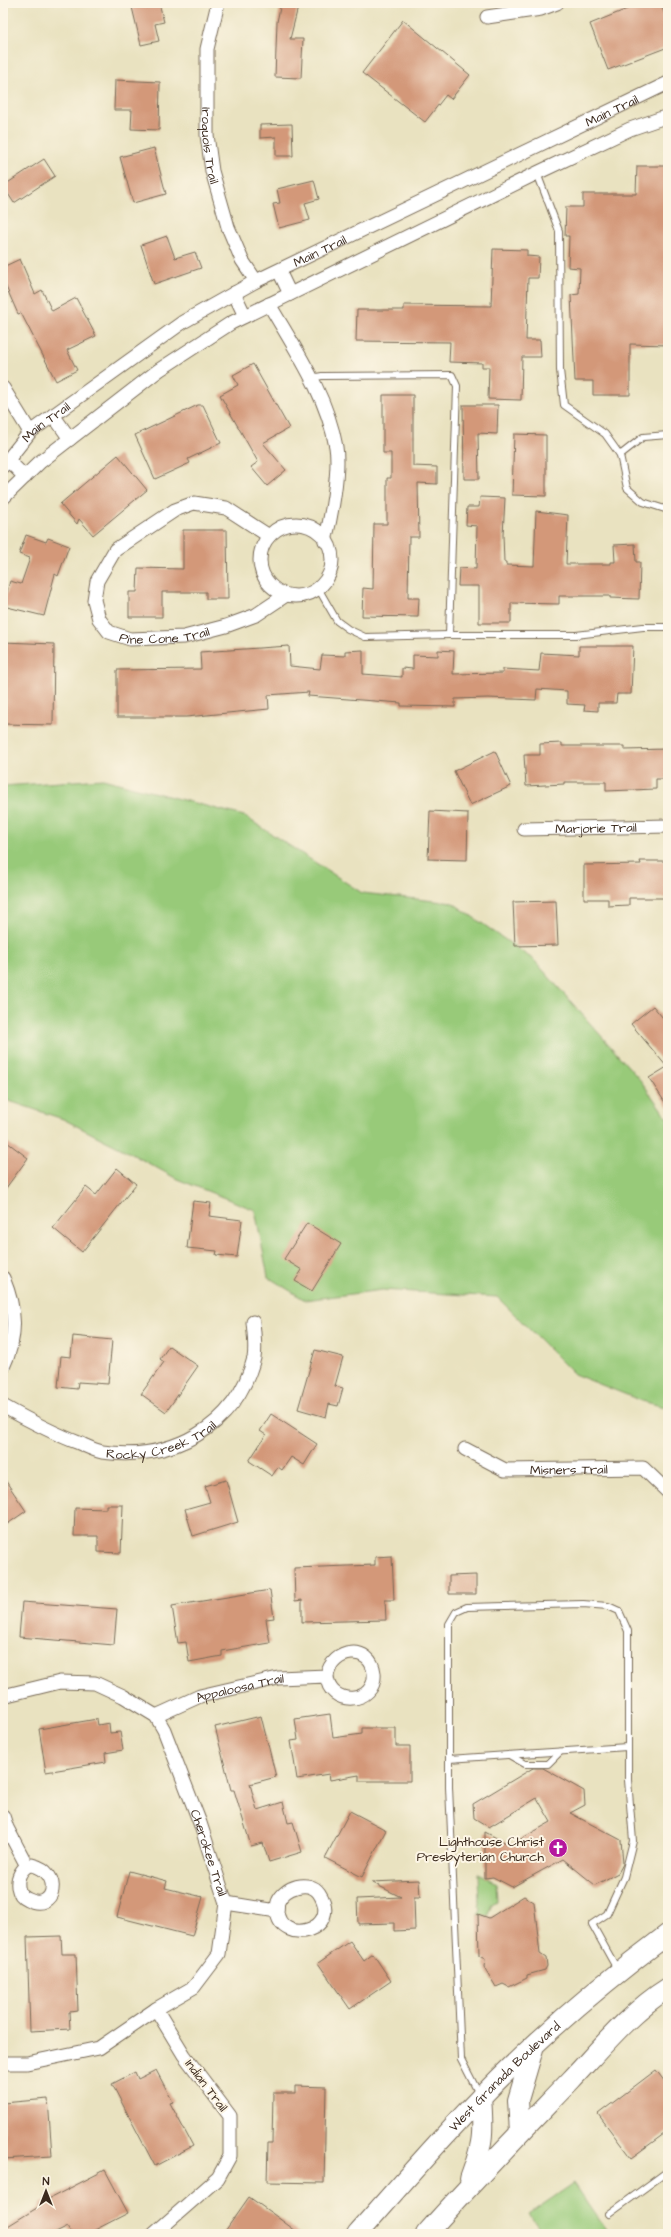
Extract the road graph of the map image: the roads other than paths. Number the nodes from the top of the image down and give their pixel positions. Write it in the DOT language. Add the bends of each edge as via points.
graph roads {
  1 [pos="218,3"];
  2 [pos="557,3"];
  3 [pos="487,18"];
  4 [pos="668,83"];
  5 [pos="668,116"];
  6 [pos="537,173"];
  7 [pos="279,270"];
  8 [pos="256,281"];
  9 [pos="234,293"];
  10 [pos="290,294"];
  11 [pos="269,304"];
  12 [pos="245,316"];
  13 [pos="311,378"];
  14 [pos="3,388"];
  15 [pos="53,415"];
  16 [pos="30,432"];
  17 [pos="668,435"];
  18 [pos="70,438"];
  19 [pos="620,455"];
  20 [pos="5,463"];
  21 [pos="25,477"];
  22 [pos="3,498"];
  23 [pos="668,510"];
  24 [pos="269,536"];
  25 [pos="325,541"];
  26 [pos="318,588"];
  27 [pos="286,595"];
  28 [pos="668,627"];
  29 [pos="449,634"];
  30 [pos="668,826"];
  31 [pos="524,829"];
  32 [pos="3,1278"];
  33 [pos="253,1322"];
  34 [pos="3,1367"];
  35 [pos="3,1406"];
  36 [pos="465,1449"];
  37 [pos="668,1492"];
  38 [pos="327,1676"];
  39 [pos="3,1696"];
  40 [pos="156,1716"];
  41 [pos="628,1747"];
  42 [pos="560,1752"];
  43 [pos="509,1755"];
  44 [pos="449,1759"];
  45 [pos="3,1816"];
  46 [pos="27,1866"];
  47 [pos="226,1903"];
  48 [pos="277,1911"];
  49 [pos="668,1934"];
  50 [pos="619,1971"];
  51 [pos="667,1989"];
  52 [pos="156,2009"];
  53 [pos="534,2045"];
  54 [pos="3,2062"];
  55 [pos="481,2097"];
  56 [pos="520,2132"];
  57 [pos="668,2171"];
  58 [pos="465,2190"];
  59 [pos="609,2214"];
  60 [pos="154,2234"];
  61 [pos="357,2234"];
  62 [pos="426,2234"];
  1 -- 8 [label="street, Iroquois Trail" via="207,49 207,135 212,171 228,227 242,260"];
  2 -- 3 [label="street" via="541,9"];
  4 -- 7 [label="street, Main Trail"];
  5 -- 6 [label="street, Main Trail" via="630,130"];
  6 -- 10 [label="street, Main Trail"];
  6 -- 19 [label="lane" via="559,231 560,370 564,405 605,434"];
  7 -- 8 [label="street, Main Trail"];
  7 -- 10 [label="street"];
  8 -- 9 [label="street, Main Trail"];
  9 -- 12 [label="street"];
  9 -- 15 [label="street, Main Trail" via="183,322"];
  10 -- 11 [label="street, Main Trail"];
  11 -- 12 [label="street, Main Trail"];
  11 -- 13 [label="street"];
  12 -- 18 [label="street, Main Trail" via="159,370"];
  13 -- 25 [label="street" via="328,416 336,449 334,491"];
  13 -- 29 [label="lane" via="452,375 457,386"];
  14 -- 16 [label="street"];
  15 -- 16 [label="street, Main Trail"];
  15 -- 18 [label="street"];
  16 -- 20 [label="street, Main Trail"];
  17 -- 19 [label="lane" via="643,437"];
  18 -- 21 [label="street, Main Trail"];
  19 -- 23 [label="lane" via="627,488 644,502"];
  20 -- 21 [label="street"];
  21 -- 22 [label="street, Main Trail"];
  24 -- 25 [label="street" via="278,529 301,525 312,529"];
  24 -- 27 [label="street" via="260,557 261,569 274,589"];
  24 -- 27 [label="street, Pine Cone Trail" via="226,508 194,504 175,510 115,550 97,581 94,600 99,619 109,632 130,639 184,637 256,615"];
  25 -- 26 [label="street" via="332,557 331,568 326,580"];
  26 -- 27 [label="street" via="308,594"];
  26 -- 29 [label="lane" via="337,620 365,637"];
  28 -- 29 [label="lane" via="643,627 576,635"];
  30 -- 31 [label="street, Marjorie Trail"];
  32 -- 34 [label="street" via="14,1310 15,1329"];
  33 -- 35 [label="street, Rocky Creek Trail" via="254,1357 244,1386 224,1414 182,1443 154,1452 101,1452 48,1431"];
  36 -- 37 [label="street, Misners Trail" via="505,1470 643,1468"];
  38 -- 40 [label="street, Appaloosa Trail" via="278,1678 200,1696"];
  39 -- 40 [label="street" via="60,1682 95,1683"];
  40 -- 47 [label="street, Cherokee Trail" via="164,1730 200,1823"];
  41 -- 42 [label="lane"];
  41 -- 44 [label="lane" via="628,1631 619,1611 608,1606 493,1605 467,1607 456,1612 449,1624"];
  41 -- 50 [label="lane" via="633,1841 624,1877 607,1914 592,1924"];
  42 -- 43 [label="lane"];
  42 -- 43 [label="lane" via="548,1764 525,1764"];
  43 -- 44 [label="lane"];
  44 -- 55 [label="lane" via="460,2059"];
  45 -- 46 [label="street"];
  47 -- 48 [label="street"];
  47 -- 52 [label="street, Cherokee Trail" via="219,1954 194,1987"];
  49 -- 50 [label="main road, West Granada Boulevard"];
  50 -- 53 [label="main road, West Granada Boulevard"];
  51 -- 56 [label="main road" via="636,2013"];
  52 -- 54 [label="street, Cherokee Trail" via="99,2048 27,2063"];
  52 -- 60 [label="street, Indian Trail" via="184,2055 230,2116 230,2156 218,2178"];
  53 -- 55 [label="main road, West Granada Boulevard"];
  53 -- 56 [label="main road" via="518,2100"];
  55 -- 58 [label="main road" via="484,2128 482,2148"];
  55 -- 61 [label="main road, West Granada Boulevard"];
  56 -- 58 [label="main road"];
  57 -- 59 [label="lane"];
  58 -- 62 [label="main road"];
}
